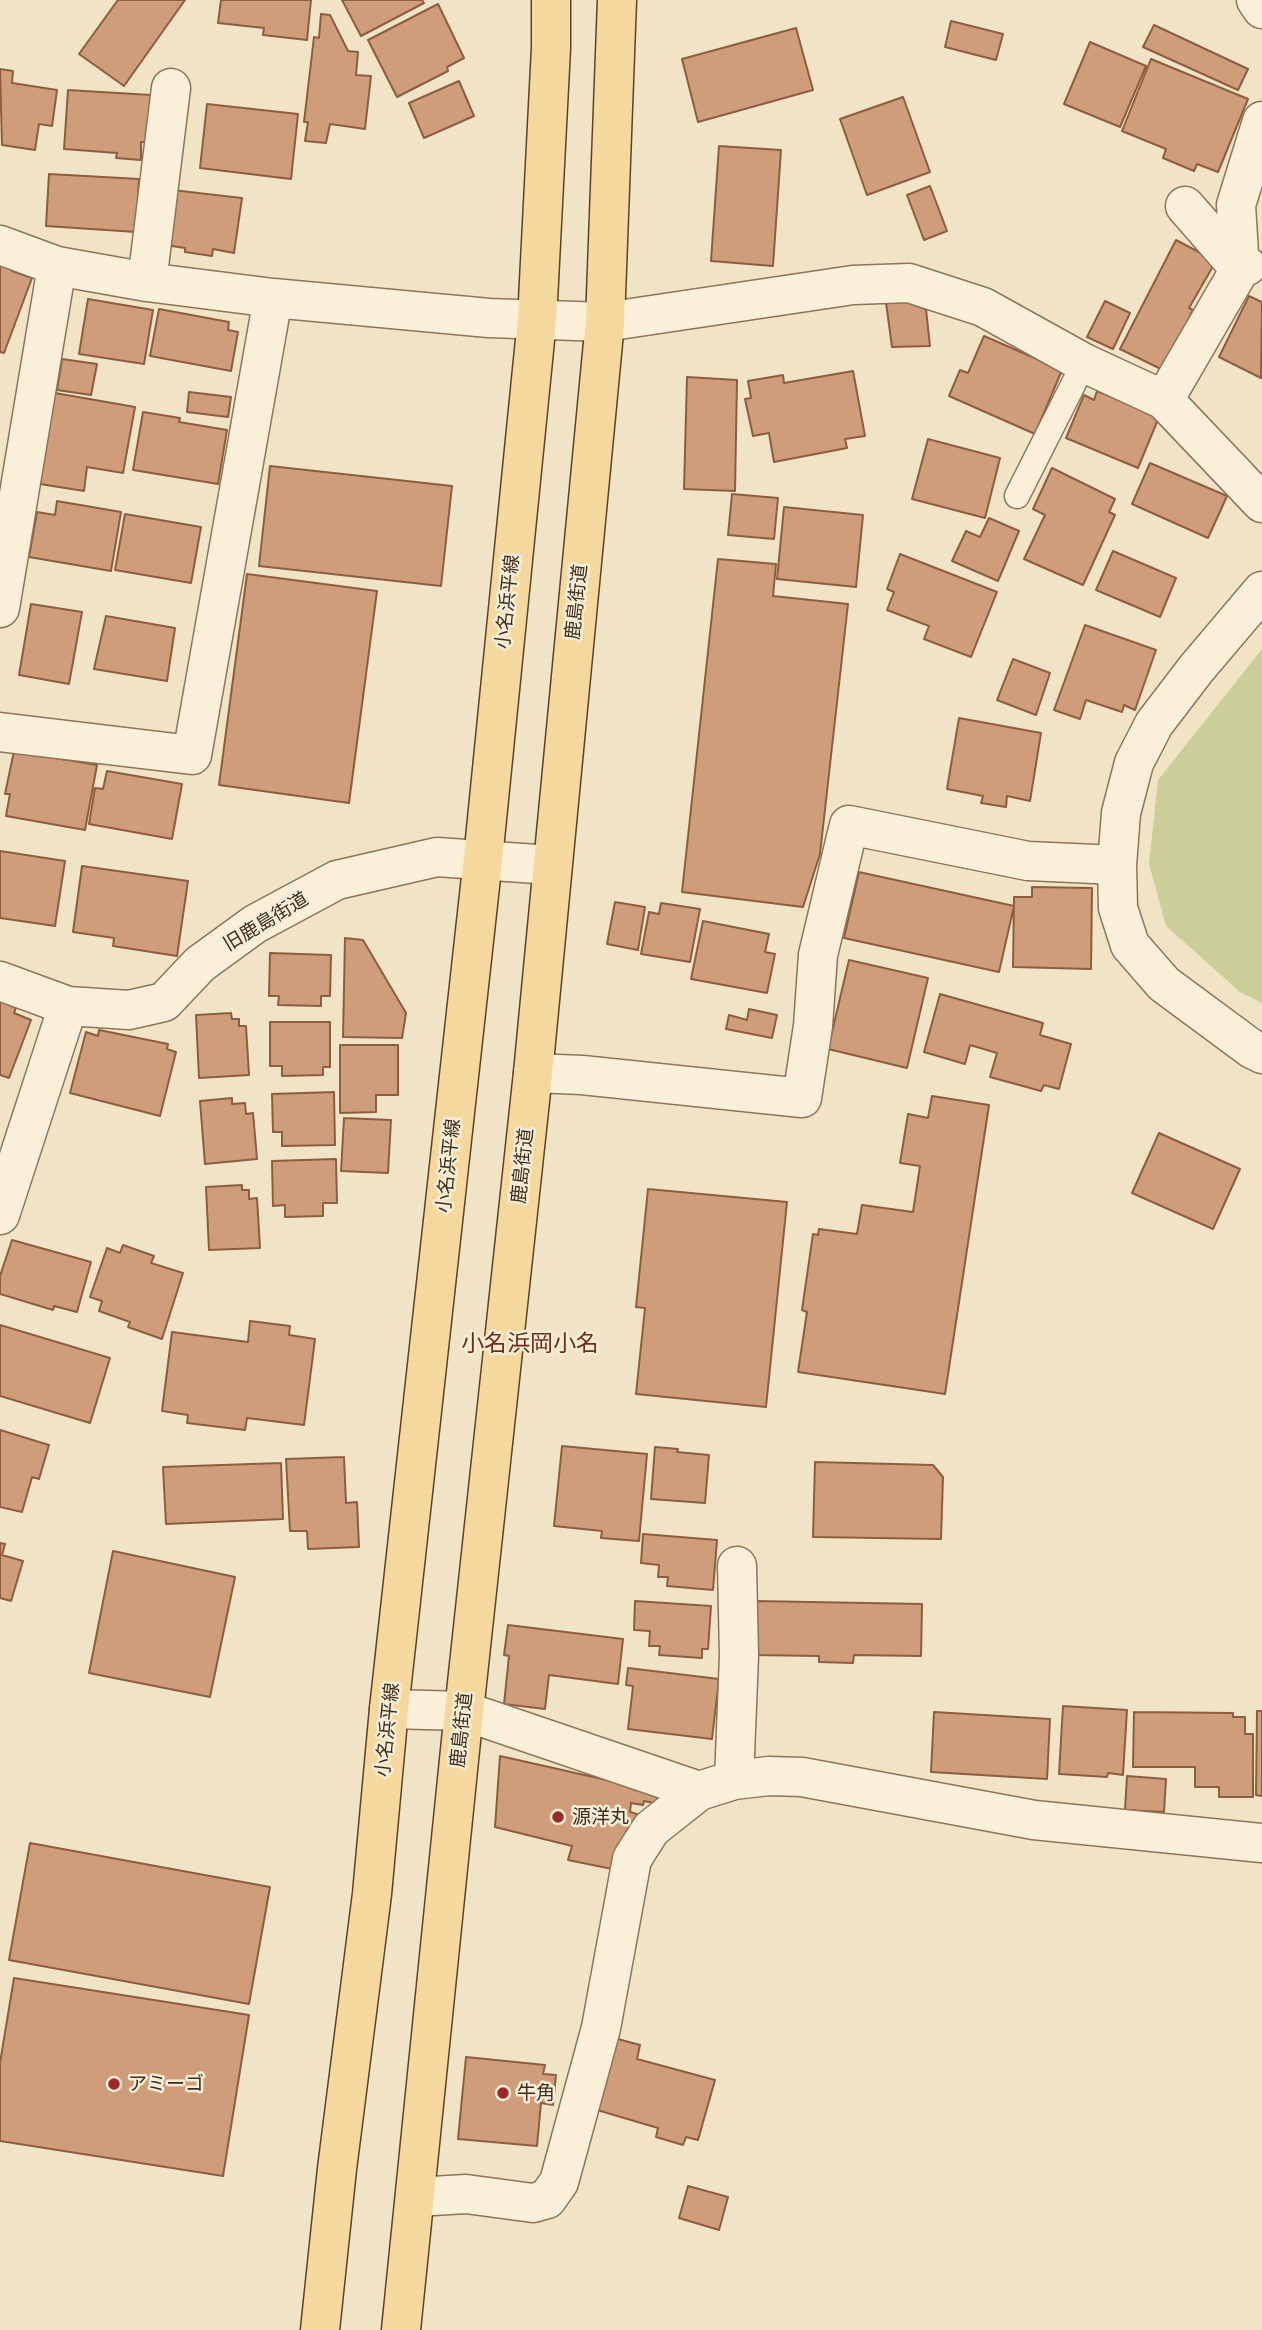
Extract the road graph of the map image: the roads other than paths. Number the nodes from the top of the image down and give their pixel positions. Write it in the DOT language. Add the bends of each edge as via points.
graph roads {
  1 [pos="551,0"];
  2 [pos="617,0"];
  3 [pos="1256,0"];
  4 [pos="1262,9"];
  5 [pos="171,88"];
  6 [pos="1262,121"];
  7 [pos="1185,206"];
  8 [pos="0,245"];
  9 [pos="1251,264"];
  10 [pos="57,265"];
  11 [pos="148,282"];
  12 [pos="273,298"];
  13 [pos="537,320"];
  14 [pos="605,322"];
  15 [pos="1084,363"];
  16 [pos="1164,400"];
  17 [pos="1017,496"];
  18 [pos="1262,503"];
  19 [pos="1262,591"];
  20 [pos="0,608"];
  21 [pos="0,732"];
  22 [pos="483,859"];
  23 [pos="551,865"];
  24 [pos="1117,865"];
  25 [pos="0,981"];
  26 [pos="68,1006"];
  27 [pos="1262,1054"];
  28 [pos="533,1073"];
  29 [pos="0,1215"];
  30 [pos="737,1566"];
  31 [pos="389,1709"];
  32 [pos="464,1711"];
  33 [pos="716,1785"];
  34 [pos="1262,1843"];
  35 [pos="416,2197"];
  36 [pos="320,2330"];
  37 [pos="401,2330"];
  1 -- 13 [label="main road, 小名浜平線"];
  2 -- 14 [label="main road, 鹿島街道"];
  3 -- 4 [label="street"];
  5 -- 11 [label="street"];
  6 -- 9 [label="street" via="1236,205"];
  7 -- 9 [label="street"];
  8 -- 10 [label="street"];
  9 -- 16 [label="street"];
  10 -- 11 [label="street"];
  10 -- 20 [label="street"];
  11 -- 12 [label="street"];
  12 -- 13 [label="street"];
  12 -- 21 [label="street" via="192,755"];
  13 -- 14 [label="street"];
  13 -- 22 [label="main road, 小名浜平線"];
  14 -- 15 [label="street" via="853,285 909,283 982,307"];
  14 -- 23 [label="main road, 鹿島街道"];
  15 -- 16 [label="street"];
  15 -- 17 [label="lane"];
  16 -- 18 [label="street"];
  19 -- 24 [label="street" via="1149,733 1134,763 1124,801"];
  22 -- 23 [label="street, 旧鹿島街道"];
  22 -- 26 [label="street, 旧鹿島街道" via="437,857 337,880 255,924 200,964 164,1002 129,1010"];
  22 -- 31 [label="main road, 小名浜平線"];
  23 -- 28 [label="main road, 鹿島街道"];
  24 -- 27 [label="street" via="1118,908 1130,945 1164,984"];
  24 -- 28 [label="street" via="1028,861 849,825 818,955 802,1098"];
  25 -- 26 [label="street, 旧鹿島街道"];
  26 -- 29 [label="street"];
  28 -- 32 [label="main road, 鹿島街道"];
  30 -- 33 [label="street" via="739,1656"];
  31 -- 32 [label="street"];
  31 -- 36 [label="main road, 小名浜平線" via="372,1894"];
  32 -- 33 [label="street"];
  32 -- 35 [label="main road, 鹿島街道"];
  33 -- 34 [label="street" via="769,1776 802,1777 1034,1820"];
  33 -- 35 [label="street" via="650,1829 632,1859 601,2028 559,2182 547,2199 533,2203 466,2194"];
  35 -- 37 [label="main road, 鹿島街道"];
}
